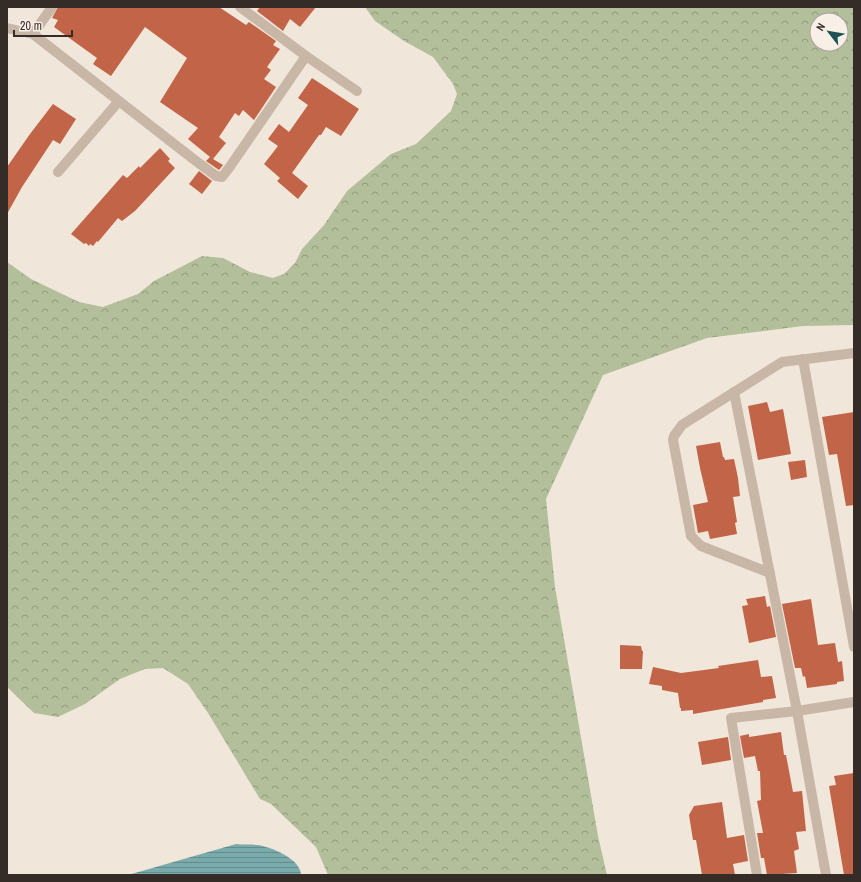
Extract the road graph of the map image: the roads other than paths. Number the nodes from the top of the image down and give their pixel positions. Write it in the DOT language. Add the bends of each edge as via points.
graph roads {
  1 [pos="52,7"];
  2 [pos="240,7"];
  3 [pos="7,28"];
  4 [pos="33,34"];
  5 [pos="306,56"];
  6 [pos="357,91"];
  7 [pos="119,101"];
  8 [pos="58,172"];
  9 [pos="854,353"];
  10 [pos="804,359"];
  11 [pos="734,392"];
  12 [pos="770,573"];
  13 [pos="854,647"];
  14 [pos="854,702"];
  15 [pos="797,711"];
  16 [pos="757,875"];
  17 [pos="826,875"];
  1 -- 4 [label="street"];
  2 -- 5 [label="street"];
  3 -- 4 [label="street"];
  4 -- 7 [label="street"];
  5 -- 6 [label="street"];
  5 -- 7 [label="street" via="222,177 216,176"];
  7 -- 8 [label="street"];
  9 -- 10 [label="street"];
  10 -- 11 [label="street" via="782,362"];
  10 -- 13 [label="street"];
  11 -- 12 [label="street"];
  11 -- 12 [label="street" via="682,425 674,436 691,536 701,546"];
  12 -- 15 [label="street"];
  14 -- 15 [label="street"];
  15 -- 16 [label="street" via="731,718"];
  15 -- 17 [label="street"];
}
